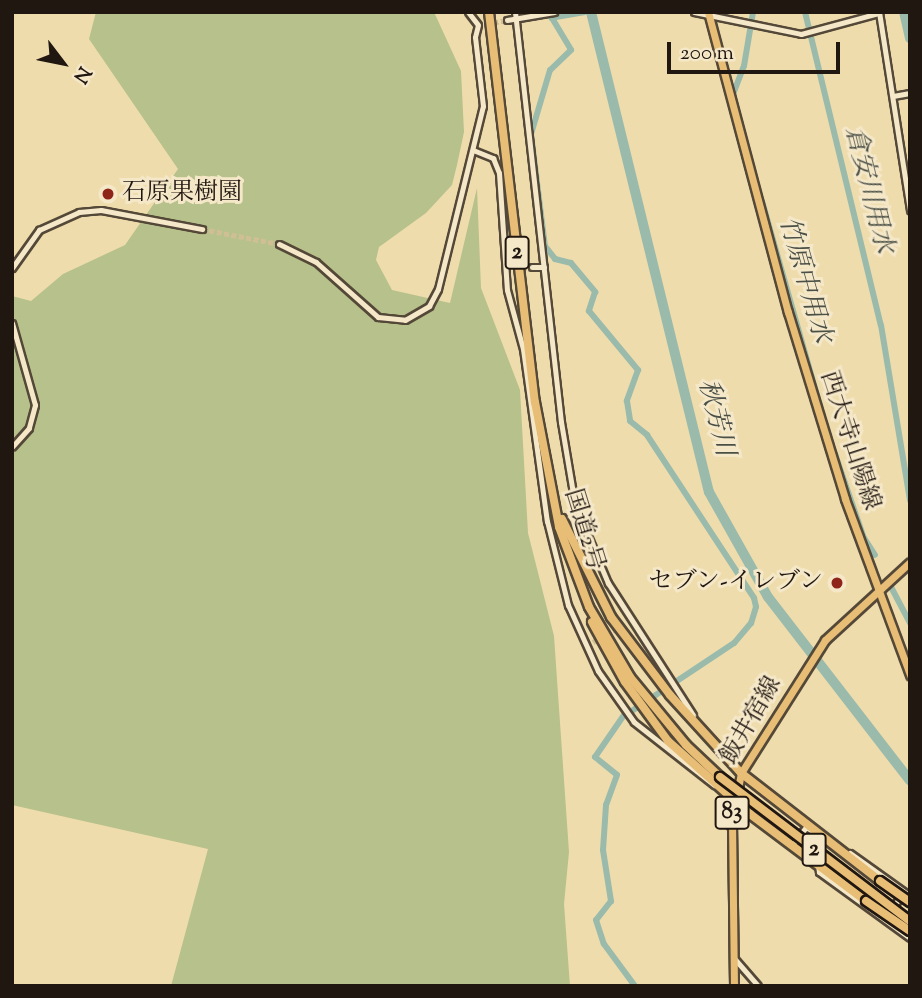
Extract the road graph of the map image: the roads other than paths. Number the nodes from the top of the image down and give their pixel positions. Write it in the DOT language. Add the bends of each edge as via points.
graph roads {
  1 [pos="468,12"];
  2 [pos="489,12"];
  3 [pos="554,12"];
  4 [pos="694,12"];
  5 [pos="879,13"];
  6 [pos="708,14"];
  7 [pos="515,15"];
  8 [pos="507,20"];
  9 [pos="910,93"];
  10 [pos="893,96"];
  11 [pos="473,150"];
  12 [pos="910,211"];
  13 [pos="202,229"];
  14 [pos="279,244"];
  15 [pos="532,267"];
  16 [pos="544,267"];
  17 [pos="12,268"];
  18 [pos="514,268"];
  19 [pos="505,270"];
  20 [pos="12,323"];
  21 [pos="12,447"];
  22 [pos="551,494"];
  23 [pos="910,562"];
  24 [pos="879,587"];
  25 [pos="593,642"];
  26 [pos="586,646"];
  27 [pos="910,675"];
  28 [pos="662,680"];
  29 [pos="650,711"];
  30 [pos="741,773"];
  31 [pos="725,790"];
  32 [pos="733,799"];
  33 [pos="750,814"];
  34 [pos="732,826"];
  35 [pos="806,827"];
  36 [pos="792,845"];
  37 [pos="818,864"];
  38 [pos="907,894"];
  39 [pos="910,902"];
  40 [pos="884,920"];
  41 [pos="910,921"];
  42 [pos="910,931"];
  43 [pos="910,938"];
  44 [pos="732,956"];
  45 [pos="734,986"];
  46 [pos="758,986"];
  1 -- 11 [label="street" via="482,25 475,37 483,106"];
  2 -- 22 [label="highway, 国道2号 / 2" via="535,402"];
  3 -- 7 [label="street"];
  4 -- 6 [label="street"];
  5 -- 6 [label="street" via="807,34"];
  5 -- 10 [label="street"];
  6 -- 24 [label="main road, 西大寺山陽線" via="788,312 845,499"];
  7 -- 8 [label="street"];
  7 -- 16 [label="street"];
  9 -- 10 [label="street"];
  10 -- 12 [label="street"];
  11 -- 14 [label="street" via="438,289 429,306 414,317 395,321 378,317 316,262"];
  11 -- 19 [label="street" via="493,158 499,173"];
  13 -- 17 [label="street" via="101,210 69,214 30,238"];
  15 -- 16 [label="street"];
  16 -- 28 [label="street" via="575,505 627,624"];
  18 -- 19 [label="street"];
  19 -- 26 [label="street" via="523,349 547,521 563,591"];
  20 -- 21 [label="street" via="35,405 29,428"];
  22 -- 28 [label="highway" via="596,591"];
  22 -- 29 [label="highway, 国道2号 / 2" via="589,607"];
  23 -- 24 [label="main road, 飯井宿線 / 83"];
  24 -- 27 [label="main road, 西大寺山陽線"];
  24 -- 30 [label="main road, 飯井宿線 / 83" via="817,650"];
  25 -- 26 [label="street"];
  26 -- 31 [label="street" via="634,722 699,777"];
  28 -- 30 [label="highway"];
  29 -- 31 [label="highway" via="680,754"];
  29 -- 41 [label="highway, 2, bridge" via="720,777"];
  30 -- 32 [label="main road, 飯井宿線 / 83"];
  30 -- 35 [label="highway"];
  31 -- 32 [label="highway"];
  32 -- 33 [label="highway"];
  32 -- 34 [label="main road, 飯井宿線 / 83"];
  33 -- 34 [label="highway" via="739,815"];
  33 -- 36 [label="highway"];
  34 -- 44 [label="main road, 飯井宿線 / 83"];
  35 -- 36 [label="street"];
  35 -- 38 [label="street"];
  35 -- 39 [label="highway, bridge"];
  36 -- 37 [label="highway"];
  37 -- 40 [label="street" via="819,872"];
  37 -- 42 [label="highway, bridge"];
  38 -- 40 [label="street"];
  40 -- 43 [label="street"];
  44 -- 45 [label="main road, 飯井宿線 / 83"];
  44 -- 46 [label="street"];
}
